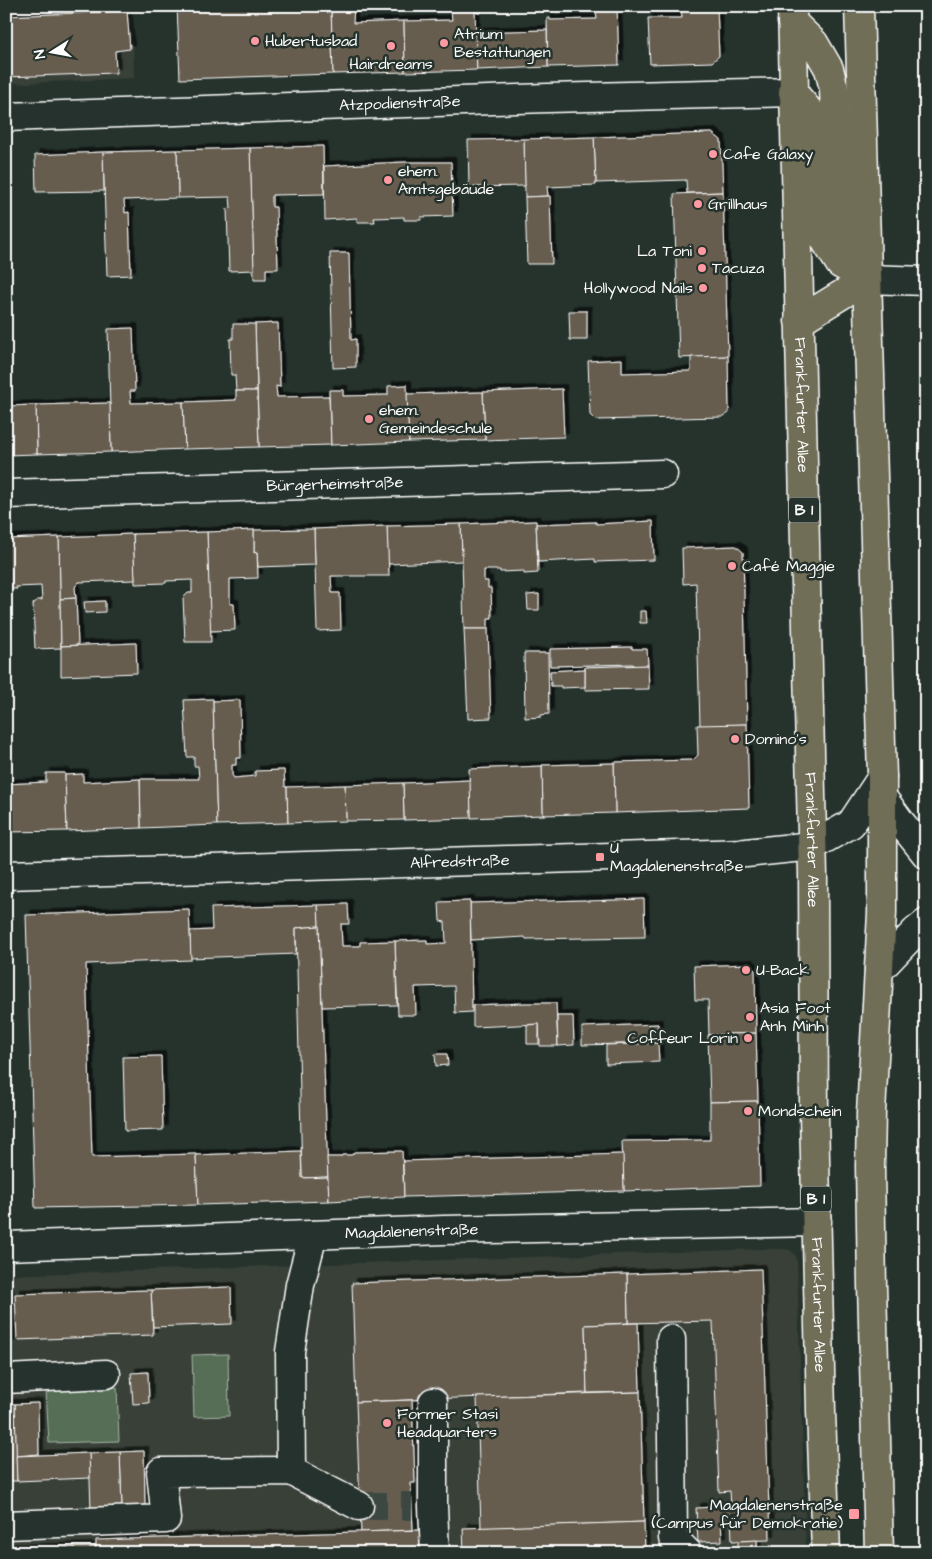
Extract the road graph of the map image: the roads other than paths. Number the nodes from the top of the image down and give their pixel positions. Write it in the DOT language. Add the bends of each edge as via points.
graph roads {
  1 [pos="859,6"];
  2 [pos="792,14"];
  3 [pos="793,92"];
  4 [pos="6,117"];
  5 [pos="867,279"];
  6 [pos="926,282"];
  7 [pos="799,321"];
  8 [pos="663,474"];
  9 [pos="6,494"];
  10 [pos="882,787"];
  11 [pos="812,846"];
  12 [pos="926,854"];
  13 [pos="6,875"];
  14 [pos="926,923"];
  15 [pos="879,970"];
  16 [pos="817,1222"];
  17 [pos="313,1235"];
  18 [pos="6,1246"];
  19 [pos="671,1339"];
  20 [pos="106,1374"];
  21 [pos="6,1379"];
  22 [pos="433,1402"];
  23 [pos="291,1471"];
  24 [pos="359,1506"];
  25 [pos="6,1525"];
  26 [pos="435,1553"];
  27 [pos="688,1553"];
  28 [pos="826,1553"];
  29 [pos="879,1553"];
  1 -- 5 [label="main road"];
  2 -- 3 [label="main road, Frankfurter Allee / B 1"];
  2 -- 5 [label="main road" via="830,69 834,89 838,201"];
  3 -- 4 [label="street, Atzpodienstraße"];
  3 -- 5 [label="main road" via="816,118 821,234 840,264"];
  3 -- 7 [label="main road, Frankfurter Allee / B 1"];
  5 -- 6 [label="street"];
  5 -- 7 [label="main road"];
  5 -- 10 [label="main road"];
  7 -- 11 [label="main road, Frankfurter Allee / B 1"];
  8 -- 9 [label="street, Bürgerheimstraße"];
  10 -- 11 [label="street, Alfredstraße" via="851,824"];
  10 -- 12 [label="street" via="902,824"];
  10 -- 15 [label="main road" via="883,899"];
  11 -- 13 [label="street, Alfredstraße" via="736,853"];
  11 -- 16 [label="main road, Frankfurter Allee / B 1"];
  14 -- 15 [label="street"];
  15 -- 29 [label="main road" via="870,1157"];
  16 -- 17 [label="street, Magdalenenstraße"];
  16 -- 28 [label="main road, Frankfurter Allee / B 1"];
  17 -- 18 [label="street, Magdalenenstraße"];
  17 -- 23 [label="street" via="300,1285 290,1352"];
  19 -- 27 [label="street" via="673,1538"];
  20 -- 21 [label="street"];
  22 -- 26 [label="street" via="422,1506"];
  23 -- 24 [label="street"];
  23 -- 25 [label="street" via="161,1472 166,1519"];
}
